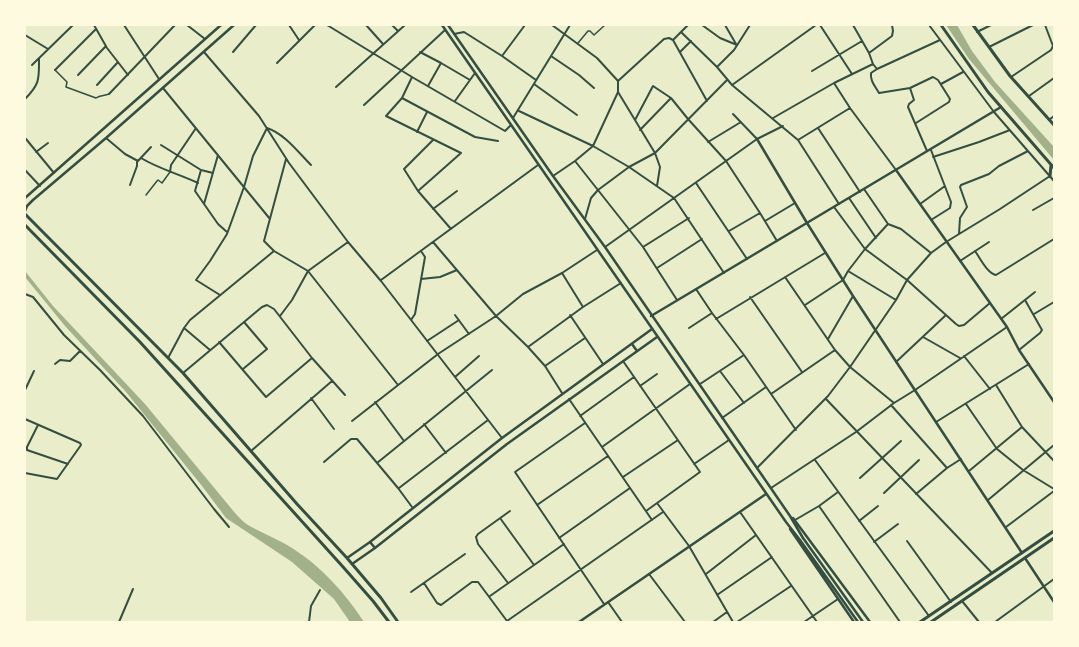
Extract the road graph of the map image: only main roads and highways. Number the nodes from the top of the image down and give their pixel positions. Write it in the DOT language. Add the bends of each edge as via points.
graph roads {
  1 [pos="941,25"];
  2 [pos="973,25"];
  3 [pos="1054,125"];
  4 [pos="1051,165"];
  5 [pos="1054,168"];
  6 [pos="1050,176"];
  7 [pos="25,212"];
  8 [pos="25,225"];
  9 [pos="1054,531"];
  10 [pos="1054,538"];
  11 [pos="388,622"];
  12 [pos="398,622"];
  13 [pos="920,622"];
  14 [pos="931,622"];
  1 -- 4 [label="main road" via="988,92"];
  2 -- 3 [label="main road" via="1011,77"];
  4 -- 5 [label="main road"];
  4 -- 6 [label="main road"];
  7 -- 12 [label="main road" via="183,373 347,558"];
  8 -- 11 [label="main road" via="140,342 344,568"];
  9 -- 13 [label="main road"];
  10 -- 14 [label="main road"];
}
